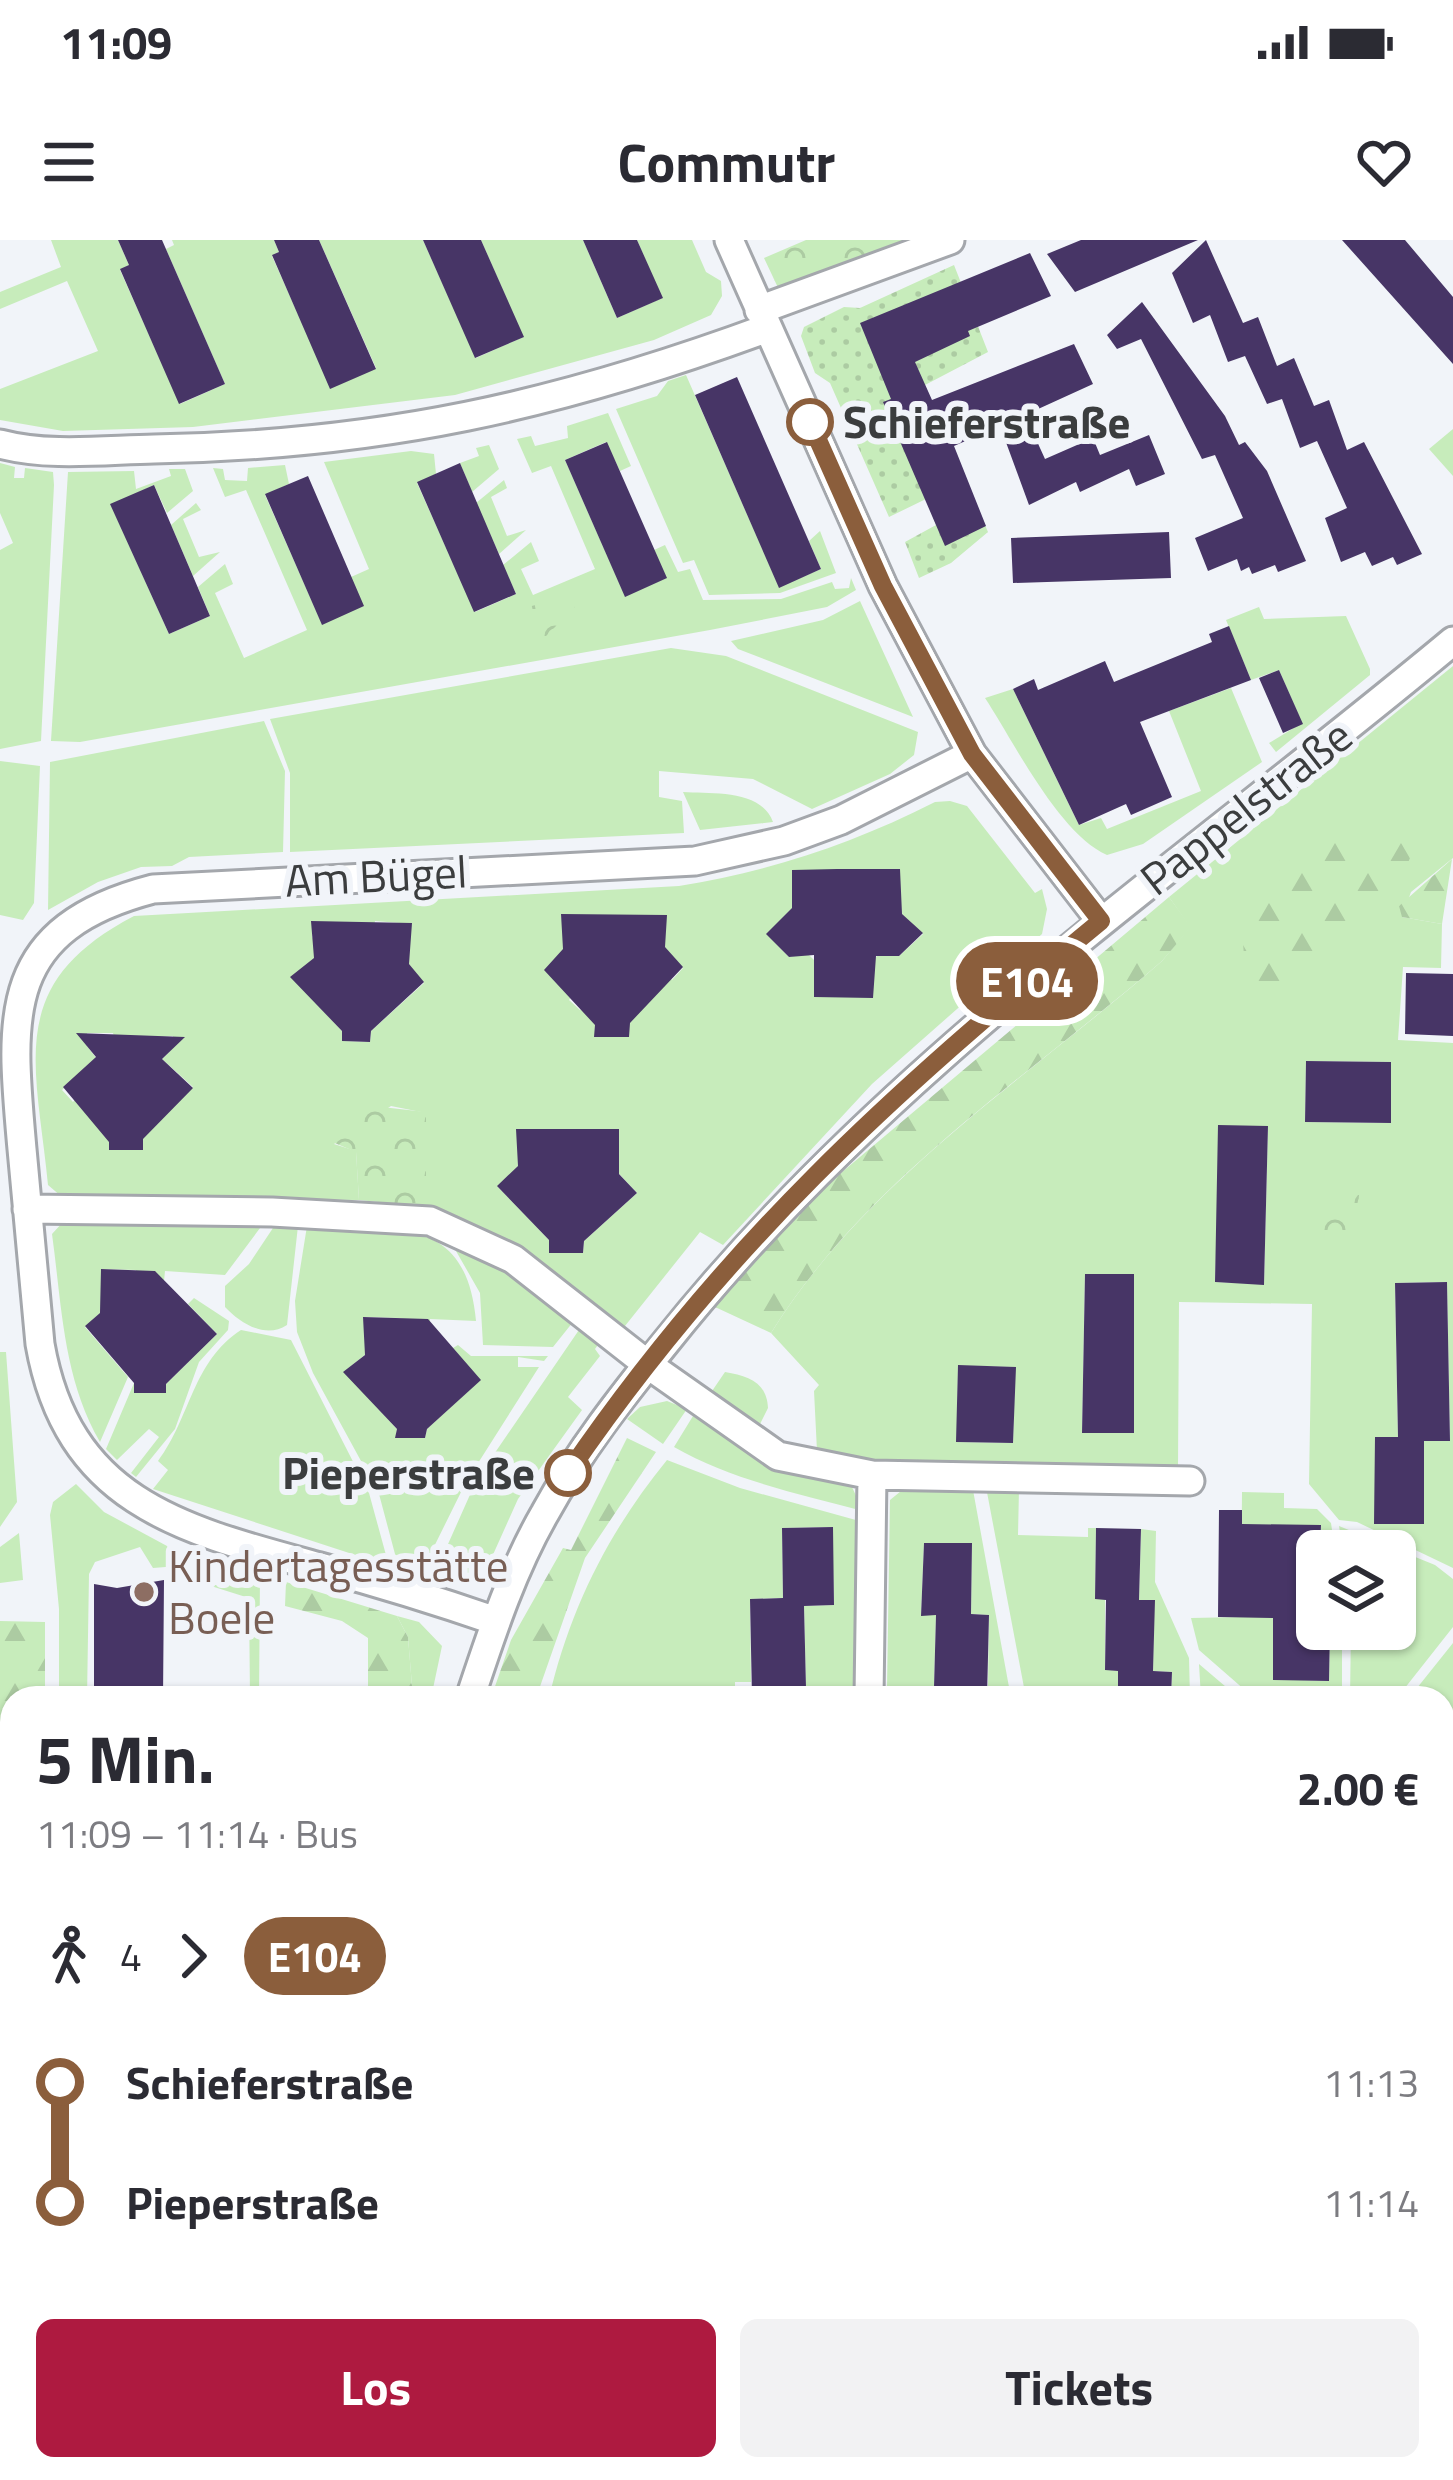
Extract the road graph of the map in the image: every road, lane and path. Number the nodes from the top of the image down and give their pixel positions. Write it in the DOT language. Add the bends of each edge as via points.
graph roads {
  1 [pos="729,240"];
  2 [pos="950,240"];
  3 [pos="763,319"];
  4 [pos="0,444"];
  5 [pos="1453,641"];
  6 [pos="972,754"];
  7 [pos="1101,921"];
  8 [pos="27,1209"];
  9 [pos="647,1364"];
  10 [pos="872,1474"];
  11 [pos="1190,1481"];
  12 [pos="496,1621"];
  13 [pos="474,1686"];
  14 [pos="869,1686"];
  1 -- 3 [label="street"];
  2 -- 3 [label="street"];
  3 -- 4 [label="street" via="601,385 415,429 193,449"];
  3 -- 6 [label="street" via="883,586"];
  5 -- 7 [label="street, Pappelstraße"];
  6 -- 7 [label="street"];
  6 -- 8 [label="street, Am Bügel" via="841,820 726,855 196,885 89,910 38,958 14,1020"];
  7 -- 9 [label="street, Pappelstraße" via="827,1158"];
  8 -- 9 [label="street" via="430,1221 513,1259"];
  8 -- 12 [label="street, Am Bügel" via="47,1384 79,1448 112,1485 197,1532"];
  9 -- 10 [label="street" via="778,1456"];
  9 -- 12 [label="street, Pappelstraße" via="544,1514"];
  10 -- 11 [label="street"];
  10 -- 14 [label="street"];
  12 -- 13 [label="street, Pappelstraße"];
}
